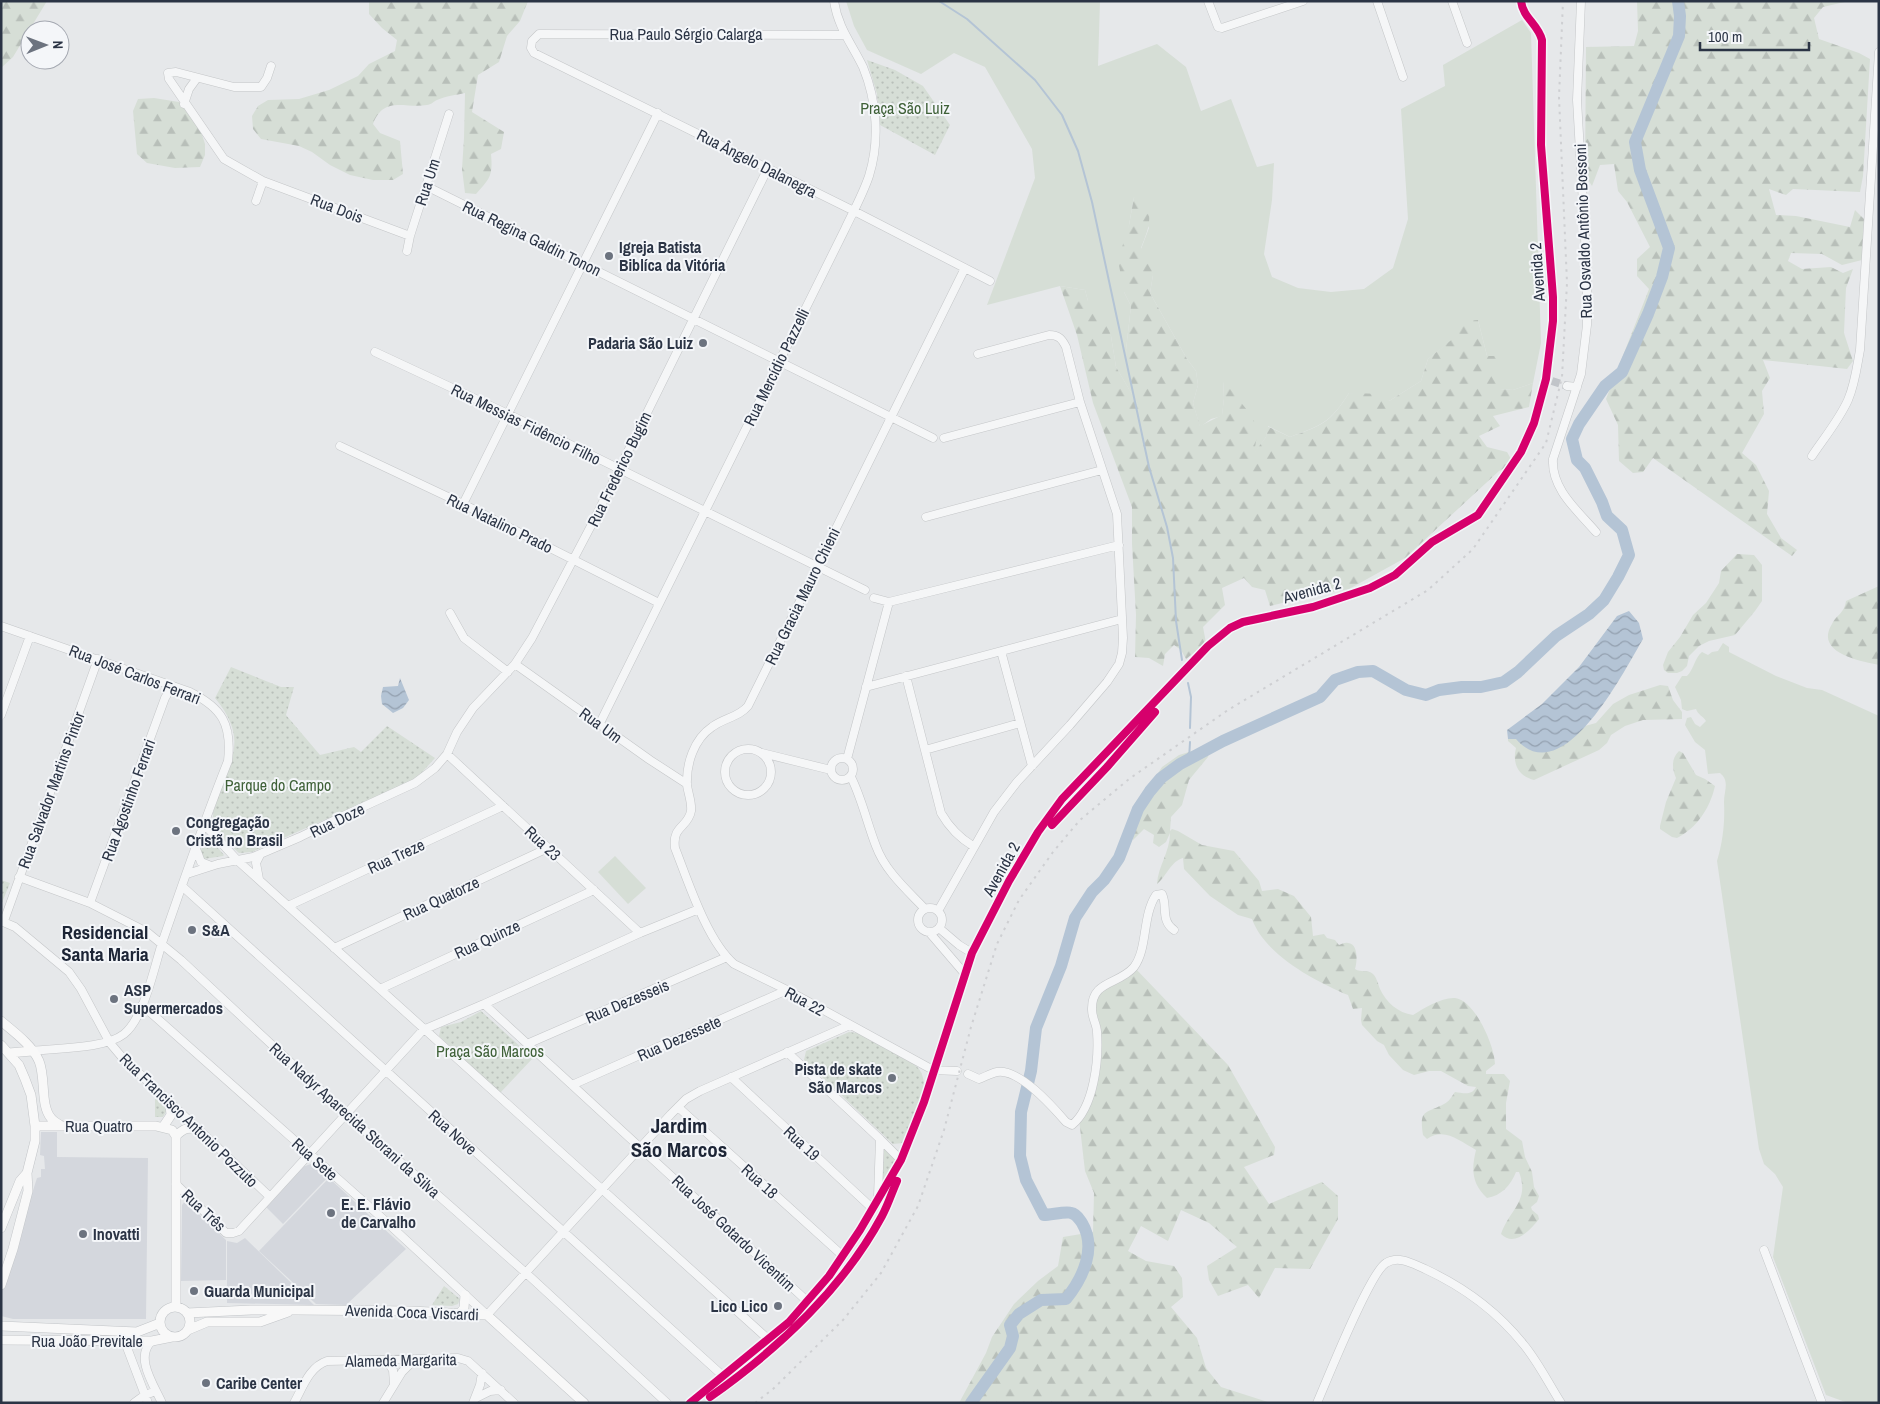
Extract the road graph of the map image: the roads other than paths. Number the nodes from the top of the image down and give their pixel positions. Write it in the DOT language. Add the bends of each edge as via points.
graph roads {
  1 [pos="834,1"];
  2 [pos="1208,1"];
  3 [pos="1303,1"];
  4 [pos="1377,1"];
  5 [pos="1452,1"];
  6 [pos="1522,1"];
  7 [pos="1581,1"];
  8 [pos="844,35"];
  9 [pos="532,41"];
  10 [pos="1467,43"];
  11 [pos="1879,52"];
  12 [pos="271,66"];
  13 [pos="1403,77"];
  14 [pos="197,78"];
  15 [pos="184,104"];
  16 [pos="449,114"];
  17 [pos="658,114"];
  18 [pos="1876,156"];
  19 [pos="768,168"];
  20 [pos="263,181"];
  21 [pos="426,186"];
  22 [pos="256,201"];
  23 [pos="854,211"];
  24 [pos="410,236"];
  25 [pos="407,251"];
  26 [pos="584,263"];
  27 [pos="965,268"];
  28 [pos="990,281"];
  29 [pos="693,318"];
  30 [pos="375,352"];
  31 [pos="978,354"];
  32 [pos="779,361"];
  33 [pos="1567,386"];
  34 [pos="1577,388"];
  35 [pos="1080,402"];
  36 [pos="508,414"];
  37 [pos="892,418"];
  38 [pos="933,438"];
  39 [pos="944,438"];
  40 [pos="340,446"];
  41 [pos="1812,456"];
  42 [pos="619,469"];
  43 [pos="1102,470"];
  44 [pos="463,504"];
  45 [pos="704,512"];
  46 [pos="926,517"];
  47 [pos="1596,532"];
  48 [pos="1119,545"];
  49 [pos="574,560"];
  50 [pos="816,567"];
  51 [pos="865,590"];
  52 [pos="874,598"];
  53 [pos="659,602"];
  54 [pos="889,602"];
  55 [pos="450,613"];
  56 [pos="1122,620"];
  57 [pos="1,626"];
  58 [pos="30,636"];
  59 [pos="1001,651"];
  60 [pos="98,659"];
  61 [pos="515,664"];
  62 [pos="508,672"];
  63 [pos="906,676"];
  64 [pos="164,682"];
  65 [pos="172,686"];
  66 [pos="866,687"];
  67 [pos="165,698"];
  68 [pos="1,715"];
  69 [pos="600,723"];
  70 [pos="1020,723"];
  71 [pos="925,750"];
  72 [pos="762,753"];
  73 [pos="447,754"];
  74 [pos="847,759"];
  75 [pos="1032,766"];
  76 [pos="831,770"];
  77 [pos="851,777"];
  78 [pos="687,784"];
  79 [pos="504,806"];
  80 [pos="204,824"];
  81 [pos="216,840"];
  82 [pos="197,846"];
  83 [pos="973,846"];
  84 [pos="548,848"];
  85 [pos="226,849"];
  86 [pos="260,855"];
  87 [pos="238,861"];
  88 [pos="215,865"];
  89 [pos="187,874"];
  90 [pos="19,877"];
  91 [pos="260,880"];
  92 [pos="183,887"];
  93 [pos="594,890"];
  94 [pos="90,903"];
  95 [pos="288,906"];
  96 [pos="699,909"];
  97 [pos="925,909"];
  98 [pos="938,911"];
  99 [pos="3,921"];
  100 [pos="939,928"];
  101 [pos="1174,930"];
  102 [pos="929,932"];
  103 [pos="640,933"];
  104 [pos="162,945"];
  105 [pos="334,948"];
  106 [pos="972,953"];
  107 [pos="726,957"];
  108 [pos="965,974"];
  109 [pos="380,989"];
  110 [pos="787,990"];
  111 [pos="484,1004"];
  112 [pos="142,1005"];
  113 [pos="1,1021"];
  114 [pos="850,1025"];
  115 [pos="423,1030"];
  116 [pos="110,1043"];
  117 [pos="527,1044"];
  118 [pos="1,1045"];
  119 [pos="32,1051"];
  120 [pos="787,1052"];
  121 [pos="9,1053"];
  122 [pos="933,1070"];
  123 [pos="384,1071"];
  124 [pos="957,1071"];
  125 [pos="968,1074"];
  126 [pos="731,1077"];
  127 [pos="572,1085"];
  128 [pos="170,1104"];
  129 [pos="678,1107"];
  130 [pos="345,1113"];
  131 [pos="35,1126"];
  132 [pos="60,1126"];
  133 [pos="163,1127"];
  134 [pos="198,1129"];
  135 [pos="176,1136"];
  136 [pos="880,1139"];
  137 [pos="640,1147"];
  138 [pos="309,1154"];
  139 [pos="901,1160"];
  140 [pos="27,1173"];
  141 [pos="176,1184"];
  142 [pos="602,1189"];
  143 [pos="269,1196"];
  144 [pos="878,1200"];
  145 [pos="873,1209"];
  146 [pos="1,1228"];
  147 [pos="564,1231"];
  148 [pos="1764,1250"];
  149 [pos="843,1256"];
  150 [pos="526,1273"];
  151 [pos="1,1285"];
  152 [pos="465,1295"];
  153 [pos="807,1301"];
  154 [pos="176,1307"];
  155 [pos="296,1310"];
  156 [pos="460,1313"];
  157 [pos="187,1314"];
  158 [pos="487,1315"];
  159 [pos="160,1323"];
  160 [pos="1,1326"];
  161 [pos="188,1330"];
  162 [pos="123,1337"];
  163 [pos="172,1337"];
  164 [pos="768,1339"];
  165 [pos="1,1340"];
  166 [pos="152,1341"];
  167 [pos="415,1360"];
  168 [pos="388,1361"];
  169 [pos="482,1373"];
  170 [pos="723,1376"];
  171 [pos="394,1384"];
  172 [pos="501,1390"];
  173 [pos="156,1391"];
  174 [pos="145,1395"];
  175 [pos="474,1400"];
  176 [pos="134,1403"];
  177 [pos="148,1403"];
  178 [pos="162,1403"];
  179 [pos="294,1403"];
  180 [pos="383,1403"];
  181 [pos="514,1403"];
  182 [pos="584,1403"];
  183 [pos="667,1403"];
  184 [pos="690,1403"];
  185 [pos="1317,1403"];
  186 [pos="1560,1403"];
  187 [pos="1822,1403"];
  1 -- 8 [label="street, Rua Mercídio Pazzelli"];
  2 -- 3 [label="street" via="1218,27 1222,28"];
  4 -- 13 [label="street"];
  5 -- 10 [label="street"];
  6 -- 106 [label="street, Avenida 2" via="1524,15 1538,28 1542,40 1542,145 1553,321 1549,380 1521,452 1478,515 1432,542 1395,575 1370,588 1313,607 1243,622 1208,646 1062,799 1009,880"];
  7 -- 34 [label="street, Rua Osvaldo Antônio Bossoni" via="1577,100 1587,325"];
  8 -- 9 [label="street, Rua Paulo Sérgio Calarga" via="539,34"];
  8 -- 23 [label="street, Rua Mercídio Pazzelli" via="863,69 872,95 876,122 875,152 869,177"];
  9 -- 17 [label="street, Rua Ângelo Dalanegra" via="534,53"];
  11 -- 18 [label="street"];
  12 -- 14 [label="street, Rua Dois" via="261,87 234,87"];
  14 -- 15 [label="street"];
  14 -- 15 [label="street, Rua Dois" via="168,73"];
  15 -- 20 [label="street, Rua Dois" via="224,160"];
  16 -- 21 [label="street, Rua Um"];
  17 -- 19 [label="street, Rua Ângelo Dalanegra"];
  17 -- 26 [label="street"];
  18 -- 41 [label="street" via="1857,368 1848,398"];
  19 -- 23 [label="street, Rua Ângelo Dalanegra"];
  19 -- 29 [label="street, Rua Frederico Bugim"];
  20 -- 22 [label="street"];
  20 -- 24 [label="street, Rua Dois"];
  21 -- 24 [label="street, Rua Um"];
  21 -- 26 [label="street, Rua Regina Galdin Tonon"];
  23 -- 27 [label="street, Rua Ângelo Dalanegra"];
  23 -- 32 [label="street, Rua Mercídio Pazzelli"];
  24 -- 25 [label="street, Rua Um"];
  26 -- 29 [label="street, Rua Regina Galdin Tonon"];
  26 -- 36 [label="street"];
  27 -- 28 [label="street, Rua Ângelo Dalanegra"];
  27 -- 37 [label="street, Rua Gracia Mauro Chieni"];
  29 -- 32 [label="street, Rua Regina Galdin Tonon"];
  29 -- 42 [label="street, Rua Frederico Bugim"];
  30 -- 36 [label="street, Rua Messias Fidêncio Filho"];
  31 -- 35 [label="street" via="1056,335 1066,347"];
  32 -- 37 [label="street, Rua Regina Galdin Tonon"];
  32 -- 45 [label="street, Rua Mercídio Pazzelli"];
  33 -- 34 [label="street"];
  34 -- 47 [label="street, Rua Osvaldo Antônio Bossoni" via="1552,470 1563,493"];
  35 -- 39 [label="street"];
  35 -- 43 [label="street"];
  36 -- 42 [label="street, Rua Messias Fidêncio Filho"];
  36 -- 44 [label="street"];
  37 -- 38 [label="street, Rua Regina Galdin Tonon"];
  37 -- 50 [label="street, Rua Gracia Mauro Chieni"];
  40 -- 44 [label="street, Rua Natalino Prado"];
  42 -- 45 [label="street, Rua Messias Fidêncio Filho"];
  42 -- 49 [label="street, Rua Frederico Bugim"];
  43 -- 46 [label="street"];
  43 -- 48 [label="street" via="1116,514"];
  44 -- 49 [label="street, Rua Natalino Prado"];
  45 -- 50 [label="street, Rua Messias Fidêncio Filho"];
  45 -- 53 [label="street, Rua Mercídio Pazzelli"];
  48 -- 54 [label="street"];
  48 -- 56 [label="street"];
  49 -- 53 [label="street, Rua Natalino Prado"];
  49 -- 61 [label="street, Rua Frederico Bugim"];
  50 -- 51 [label="street, Rua Messias Fidêncio Filho"];
  50 -- 78 [label="street, Rua Gracia Mauro Chieni" via="748,706 742,713 727,718 701,736 694,748"];
  52 -- 54 [label="street"];
  53 -- 69 [label="street, Rua Mercídio Pazzelli"];
  54 -- 66 [label="street"];
  55 -- 62 [label="street" via="464,638"];
  56 -- 59 [label="street"];
  56 -- 75 [label="street" via="1122,653 1115,670 1095,697"];
  57 -- 58 [label="street, Rua José Carlos Ferrari"];
  58 -- 60 [label="street, Rua José Carlos Ferrari"];
  58 -- 68 [label="street"];
  59 -- 63 [label="street"];
  59 -- 70 [label="street"];
  60 -- 64 [label="street, Rua José Carlos Ferrari"];
  60 -- 90 [label="street, Rua Salvador Martins Pintor"];
  61 -- 62 [label="street, Rua Frederico Bugim"];
  61 -- 69 [label="street, Rua Um"];
  62 -- 73 [label="street, Rua Frederico Bugim" via="473,708"];
  63 -- 66 [label="street"];
  63 -- 71 [label="street"];
  64 -- 65 [label="street, Rua José Carlos Ferrari"];
  64 -- 67 [label="street, Rua Agostinho Ferrari"];
  65 -- 67 [label="street, Rua Agostinho Ferrari"];
  65 -- 80 [label="street, Rua José Carlos Ferrari" via="208,701 226,726 230,743 228,761"];
  66 -- 74 [label="street"];
  67 -- 94 [label="street, Rua Agostinho Ferrari"];
  69 -- 78 [label="street, Rua Um"];
  70 -- 71 [label="street"];
  70 -- 75 [label="street"];
  71 -- 83 [label="street" via="941,813 950,828"];
  72 -- 72 [label="street" via="741,750 730,758 726,779 735,791 750,795 764,788 769,781 770,765"];
  72 -- 76 [label="street"];
  73 -- 79 [label="street, Rua 23"];
  73 -- 86 [label="street, Rua Doze" via="415,783"];
  74 -- 76 [label="street" via="836,760"];
  74 -- 77 [label="street" via="854,767"];
  75 -- 83 [label="street" via="994,812"];
  76 -- 77 [label="street" via="836,779"];
  77 -- 97 [label="street" via="885,865"];
  78 -- 96 [label="street, Rua Gracia Mauro Chieni" via="691,808 674,838"];
  79 -- 84 [label="street, Rua 23"];
  79 -- 95 [label="street, Rua Treze"];
  80 -- 81 [label="street"];
  80 -- 82 [label="street, Rua José Carlos Ferrari"];
  81 -- 82 [label="street" via="207,838"];
  81 -- 85 [label="street"];
  82 -- 88 [label="street" via="200,862"];
  82 -- 89 [label="street, Rua José Carlos Ferrari"];
  83 -- 98 [label="street"];
  84 -- 93 [label="street, Rua 23"];
  84 -- 105 [label="street, Rua Quatorze"];
  85 -- 87 [label="street"];
  85 -- 88 [label="street" via="225,859"];
  86 -- 87 [label="street, Rua Doze"];
  86 -- 91 [label="street" via="256,872"];
  87 -- 88 [label="street, Rua Doze"];
  87 -- 91 [label="street"];
  88 -- 89 [label="street, Rua Doze"];
  89 -- 92 [label="street, Rua José Carlos Ferrari"];
  90 -- 94 [label="street, Rua Nadyr Aparecida Storani da Silva"];
  90 -- 99 [label="street, Rua Salvador Martins Pintor"];
  91 -- 95 [label="street"];
  92 -- 104 [label="street, Rua José Carlos Ferrari"];
  92 -- 123 [label="street, Rua Nove"];
  93 -- 103 [label="street, Rua 23"];
  93 -- 109 [label="street, Rua Quinze"];
  94 -- 104 [label="street, Rua Nadyr Aparecida Storani da Silva" via="138,926"];
  95 -- 105 [label="street"];
  96 -- 103 [label="street"];
  96 -- 107 [label="street, Rua 22"];
  97 -- 98 [label="street"];
  97 -- 102 [label="street" via="919,922"];
  98 -- 100 [label="street" via="942,920"];
  99 -- 116 [label="street, Rua Francisco Antonio Pozzuto" via="15,926 70,972"];
  100 -- 102 [label="street"];
  100 -- 106 [label="street"];
  101 -- 125 [label="street" via="1165,920 1162,894 1156,895 1150,904 1140,955 1134,967 1095,994 1092,1010 1098,1031 1096,1071 1088,1100 1079,1119 1072,1125 1038,1092 1009,1074 998,1072 979,1078"];
  102 -- 108 [label="street"];
  103 -- 111 [label="street"];
  104 -- 112 [label="street, Rua José Carlos Ferrari"];
  104 -- 130 [label="street, Rua Nadyr Aparecida Storani da Silva"];
  105 -- 109 [label="street"];
  106 -- 108 [label="street, Avenida 2"];
  107 -- 110 [label="street, Rua 22"];
  107 -- 117 [label="street, Rua Dezesseis"];
  108 -- 122 [label="street, Avenida 2"];
  109 -- 115 [label="street"];
  110 -- 114 [label="street, Rua 22"];
  110 -- 127 [label="street, Rua Dezessete"];
  111 -- 115 [label="street"];
  111 -- 117 [label="street, Rua José Gotardo Vicentim"];
  112 -- 116 [label="street, Rua José Carlos Ferrari" via="126,1033"];
  112 -- 138 [label="street, Rua Sete"];
  113 -- 119 [label="main road"];
  114 -- 120 [label="street"];
  114 -- 122 [label="street, Rua 22"];
  115 -- 123 [label="street"];
  115 -- 142 [label="street"];
  116 -- 119 [label="street"];
  116 -- 128 [label="street, Rua Francisco Antonio Pozzuto"];
  117 -- 127 [label="street, Rua José Gotardo Vicentim"];
  118 -- 121 [label="main road"];
  119 -- 121 [label="main road"];
  119 -- 132 [label="main road" via="42,1069 47,1111"];
  120 -- 126 [label="street"];
  120 -- 136 [label="street"];
  121 -- 131 [label="main road" via="19,1066 31,1095"];
  122 -- 124 [label="street"];
  122 -- 139 [label="street, Avenida 2"];
  123 -- 130 [label="street"];
  123 -- 147 [label="street, Rua Nove"];
  126 -- 129 [label="street" via="700,1090"];
  126 -- 145 [label="street, Rua 19"];
  127 -- 137 [label="street, Rua José Gotardo Vicentim"];
  128 -- 133 [label="main road" via="171,1114"];
  128 -- 134 [label="street, Rua Francisco Antonio Pozzuto"];
  129 -- 137 [label="street"];
  129 -- 149 [label="street, Rua 18"];
  130 -- 138 [label="street"];
  130 -- 150 [label="street, Rua Nadyr Aparecida Storani da Silva"];
  131 -- 132 [label="main road, Rua Quatro"];
  131 -- 140 [label="main road" via="35,1141"];
  132 -- 133 [label="main road, Rua Quatro"];
  133 -- 135 [label="main road" via="172,1130"];
  134 -- 135 [label="main road" via="188,1127"];
  134 -- 143 [label="street, Rua Francisco Antonio Pozzuto"];
  135 -- 141 [label="main road"];
  136 -- 139 [label="street"];
  136 -- 144 [label="street"];
  137 -- 142 [label="street"];
  137 -- 153 [label="street, Rua José Gotardo Vicentim"];
  138 -- 143 [label="street"];
  138 -- 152 [label="street, Rua Sete"];
  139 -- 144 [label="street, Avenida 2"];
  140 -- 146 [label="main road" via="20,1181"];
  140 -- 151 [label="main road" via="28,1191"];
  141 -- 143 [label="street, Rua Três" via="226,1233 232,1234 239,1231"];
  141 -- 154 [label="main road"];
  142 -- 147 [label="street"];
  142 -- 164 [label="street"];
  144 -- 145 [label="street, Avenida 2"];
  145 -- 149 [label="street, Avenida 2"];
  147 -- 150 [label="street"];
  147 -- 170 [label="street, Rua Nove"];
  148 -- 187 [label="street"];
  149 -- 153 [label="street, Avenida 2"];
  150 -- 158 [label="street"];
  150 -- 183 [label="street, Rua Nadyr Aparecida Storani da Silva"];
  152 -- 156 [label="main road" via="464,1308"];
  152 -- 158 [label="street, Rua Sete"];
  153 -- 164 [label="street, Avenida 2"];
  154 -- 157 [label="main road"];
  154 -- 159 [label="main road" via="162,1314"];
  155 -- 156 [label="main road, Avenida Coca Viscardi"];
  155 -- 157 [label="main road, Avenida Coca Viscardi"];
  155 -- 161 [label="main road" via="260,1322 207,1322"];
  156 -- 158 [label="main road, Avenida Coca Viscardi"];
  157 -- 161 [label="main road" via="190,1319"];
  158 -- 182 [label="main road, Avenida Coca Viscardi"];
  159 -- 162 [label="main road"];
  159 -- 163 [label="main road" via="163,1332"];
  160 -- 162 [label="main road"];
  161 -- 163 [label="main road" via="182,1336"];
  162 -- 165 [label="main road, Rua João Previtale"];
  162 -- 166 [label="main road, Rua João Previtale"];
  162 -- 174 [label="street"];
  163 -- 166 [label="main road, Rua João Previtale"];
  164 -- 170 [label="street, Avenida 2"];
  166 -- 173 [label="street" via="146,1348 144,1362"];
  167 -- 168 [label="street, Alameda Margarita"];
  167 -- 169 [label="street, Alameda Margarita" via="464,1359"];
  167 -- 171 [label="street"];
  168 -- 171 [label="street" via="393,1370"];
  168 -- 179 [label="street, Alameda Margarita" via="327,1361 319,1364 312,1370"];
  169 -- 172 [label="street, Alameda Margarita"];
  169 -- 175 [label="street"];
  170 -- 184 [label="street, Avenida 2"];
  171 -- 180 [label="street"];
  172 -- 175 [label="street" via="490,1391"];
  172 -- 181 [label="street, Alameda Margarita"];
  173 -- 174 [label="street"];
  173 -- 178 [label="street"];
  174 -- 176 [label="street"];
  174 -- 177 [label="street"];
  185 -- 186 [label="street" via="1376,1274 1385,1263 1400,1259 1450,1281 1488,1307 1525,1346"];
}
